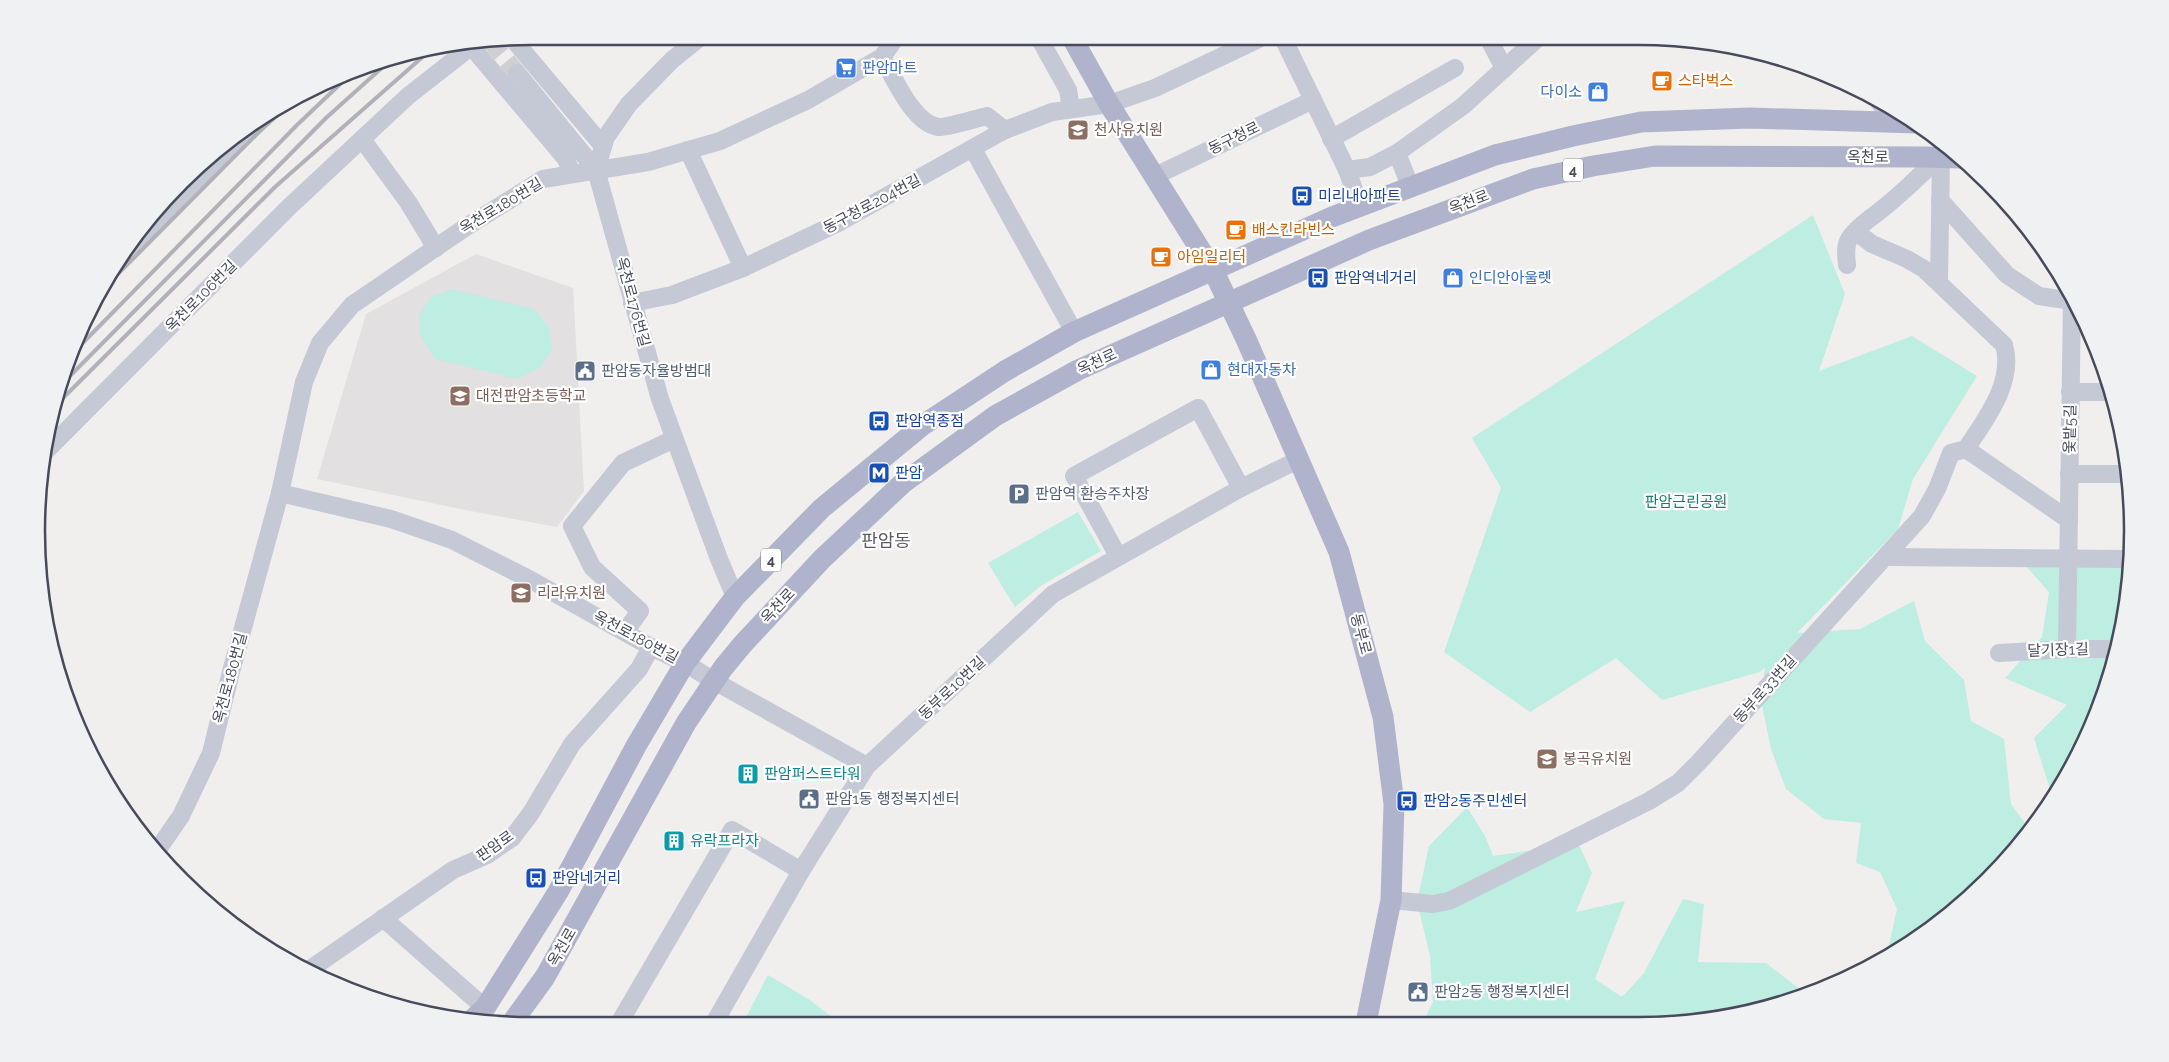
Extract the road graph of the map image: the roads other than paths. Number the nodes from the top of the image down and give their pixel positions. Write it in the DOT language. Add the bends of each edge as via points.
graph roads {
  1 [pos="518,45"];
  2 [pos="675,45"];
  3 [pos="691,45"];
  4 [pos="891,45"];
  5 [pos="1043,45"];
  6 [pos="1075,45"];
  7 [pos="1246,45"];
  8 [pos="1286,45"];
  9 [pos="1492,45"];
  10 [pos="1530,45"];
  11 [pos="477,48"];
  12 [pos="468,49"];
  13 [pos="882,57"];
  14 [pos="672,60"];
  15 [pos="1455,68"];
  16 [pos="1504,68"];
  17 [pos="517,73"];
  18 [pos="1313,100"];
  19 [pos="1110,104"];
  20 [pos="1070,110"];
  21 [pos="1887,114"];
  22 [pos="1893,123"];
  23 [pos="1902,123"];
  24 [pos="1005,130"];
  25 [pos="1332,139"];
  26 [pos="362,140"];
  27 [pos="603,146"];
  28 [pos="974,149"];
  29 [pos="688,150"];
  30 [pos="1397,153"];
  31 [pos="1949,158"];
  32 [pos="1950,158"];
  33 [pos="207,170"];
  34 [pos="596,170"];
  35 [pos="1347,170"];
  36 [pos="572,174"];
  37 [pos="1155,176"];
  38 [pos="1410,186"];
  39 [pos="1940,200"];
  40 [pos="1360,206"];
  41 [pos="166,211"];
  42 [pos="1856,232"];
  43 [pos="436,248"];
  44 [pos="1847,265"];
  45 [pos="743,268"];
  46 [pos="1212,270"];
  47 [pos="1939,282"];
  48 [pos="2065,299"];
  49 [pos="1229,302"];
  50 [pos="632,303"];
  51 [pos="2072,312"];
  52 [pos="1074,332"];
  53 [pos="2070,392"];
  54 [pos="2103,392"];
  55 [pos="674,439"];
  56 [pos="53,444"];
  57 [pos="1966,449"];
  58 [pos="1298,460"];
  59 [pos="2069,474"];
  60 [pos="2121,474"];
  61 [pos="1240,488"];
  62 [pos="280,493"];
  63 [pos="2069,520"];
  64 [pos="1118,556"];
  65 [pos="1886,557"];
  66 [pos="2068,559"];
  67 [pos="2123,559"];
  68 [pos="735,596"];
  69 [pos="625,632"];
  70 [pos="651,647"];
  71 [pos="2067,648"];
  72 [pos="2109,649"];
  73 [pos="1999,653"];
  74 [pos="685,663"];
  75 [pos="714,682"];
  76 [pos="867,766"];
  77 [pos="161,845"];
  78 [pos="801,871"];
  79 [pos="1391,900"];
  80 [pos="383,918"];
  81 [pos="314,966"];
  82 [pos="479,1014"];
  83 [pos="516,1017"];
  84 [pos="623,1017"];
  85 [pos="718,1017"];
  86 [pos="1367,1017"];
  1 -- 27 [label="street"];
  2 -- 14 [label="street"];
  3 -- 14 [label="street"];
  4 -- 13 [label="street"];
  5 -- 20 [label="street" via="1068,90"];
  6 -- 19 [label="main road"];
  7 -- 19 [label="street, 동구청로204번길" via="1155,88"];
  8 -- 18 [label="street"];
  9 -- 16 [label="street"];
  10 -- 16 [label="street"];
  11 -- 36 [label="street" via="566,159"];
  12 -- 26 [label="street, 옥천로106번길" via="408,96"];
  13 -- 24 [label="street" via="904,97 923,121 940,127 987,116"];
  13 -- 29 [label="street, 옥천로180번길" via="799,104 720,141"];
  14 -- 27 [label="street" via="629,104"];
  15 -- 25 [label="street"];
  16 -- 30 [label="street" via="1463,106"];
  17 -- 34 [label="street"];
  18 -- 25 [label="street"];
  18 -- 37 [label="street, 동구청로"];
  19 -- 20 [label="street, 동구청로204번길"];
  19 -- 37 [label="main road"];
  20 -- 24 [label="street, 동구청로204번길" via="1052,112"];
  21 -- 22 [label="street"];
  22 -- 23 [label="main road, 4"];
  22 -- 38 [label="main road, 4" via="1750,118 1641,122 1495,155"];
  24 -- 28 [label="street, 동구청로204번길"];
  25 -- 35 [label="street"];
  26 -- 43 [label="street" via="408,202"];
  26 -- 56 [label="street, 옥천로106번길" via="288,208"];
  27 -- 34 [label="street"];
  28 -- 45 [label="street, 동구청로204번길" via="840,222"];
  28 -- 52 [label="street"];
  29 -- 34 [label="street, 옥천로180번길" via="648,162"];
  29 -- 45 [label="street"];
  30 -- 35 [label="street" via="1370,167"];
  30 -- 38 [label="street"];
  31 -- 49 [label="main road, 옥천로 / 4" via="1655,156 1593,166 1532,179 1501,190 1369,240"];
  32 -- 39 [label="street"];
  32 -- 42 [label="street" via="1930,164"];
  33 -- 41 [label="street"];
  34 -- 36 [label="street, 옥천로180번길"];
  34 -- 50 [label="street, 옥천로176번길"];
  35 -- 40 [label="street"];
  36 -- 43 [label="street, 옥천로180번길" via="543,179"];
  37 -- 46 [label="main road"];
  38 -- 40 [label="main road, 4"];
  39 -- 47 [label="street"];
  39 -- 48 [label="street" via="2007,275 2039,296"];
  40 -- 46 [label="main road, 4"];
  42 -- 44 [label="street" via="1846,246"];
  42 -- 47 [label="street" via="1872,244 1907,259"];
  43 -- 62 [label="street, 옥천로180번길" via="352,305 320,343 304,382"];
  45 -- 50 [label="street, 동구청로204번길" via="672,295"];
  46 -- 49 [label="main road, 동부로"];
  46 -- 52 [label="main road, 4"];
  47 -- 57 [label="street" via="2004,345 2007,356 2006,372 1997,397"];
  49 -- 58 [label="main road, 동부로"];
  49 -- 75 [label="main road, 옥천로 / 4" via="1078,370 995,416 903,483 822,560 742,645"];
  50 -- 55 [label="street, 옥천로176번길"];
  51 -- 53 [label="street, 옻밭5길"];
  52 -- 68 [label="main road, 4" via="1005,371 923,425 822,508"];
  53 -- 54 [label="street"];
  53 -- 59 [label="street, 옻밭5길"];
  55 -- 68 [label="street, 옥천로176번길"];
  55 -- 69 [label="street" via="624,463 572,526 592,567 640,611"];
  57 -- 63 [label="street"];
  57 -- 65 [label="street, 동부로33번길" via="1951,453 1922,516"];
  58 -- 61 [label="street, 동부로10번길"];
  58 -- 79 [label="main road, 동부로" via="1338,552 1383,717 1394,804"];
  59 -- 60 [label="street"];
  59 -- 63 [label="street, 옻밭5길"];
  61 -- 64 [label="street, 동부로10번길"];
  61 -- 64 [label="street" via="1198,408 1074,476"];
  62 -- 69 [label="street, 옥천로180번길" via="391,519 452,540"];
  62 -- 77 [label="street, 옥천로180번길" via="211,753 181,816"];
  63 -- 66 [label="street, 옻밭5길"];
  64 -- 76 [label="street, 동부로10번길" via="1053,594"];
  65 -- 66 [label="street"];
  65 -- 79 [label="street, 동부로33번길" via="1678,783 1649,802 1449,901 1433,904"];
  66 -- 67 [label="street"];
  66 -- 71 [label="street, 옻밭5길"];
  68 -- 74 [label="main road, 4"];
  69 -- 70 [label="street, 옥천로180번길"];
  70 -- 74 [label="street, 옥천로180번길"];
  70 -- 80 [label="street, 판암로" via="639,669 572,744 531,813 512,838 487,855 453,870"];
  71 -- 72 [label="street, 달기장1길"];
  71 -- 73 [label="street, 달기장1길"];
  74 -- 75 [label="street, 옥천로180번길"];
  74 -- 82 [label="main road, 4" via="636,746 558,892"];
  75 -- 76 [label="street, 옥천로180번길"];
  75 -- 83 [label="main road, 옥천로 / 4" via="686,723 545,977"];
  76 -- 78 [label="street, 동부로10번길"];
  78 -- 84 [label="street" via="732,830"];
  78 -- 85 [label="street, 동부로10번길"];
  79 -- 86 [label="main road, 동부로"];
  80 -- 81 [label="street, 판암로"];
  80 -- 82 [label="street"];
}
